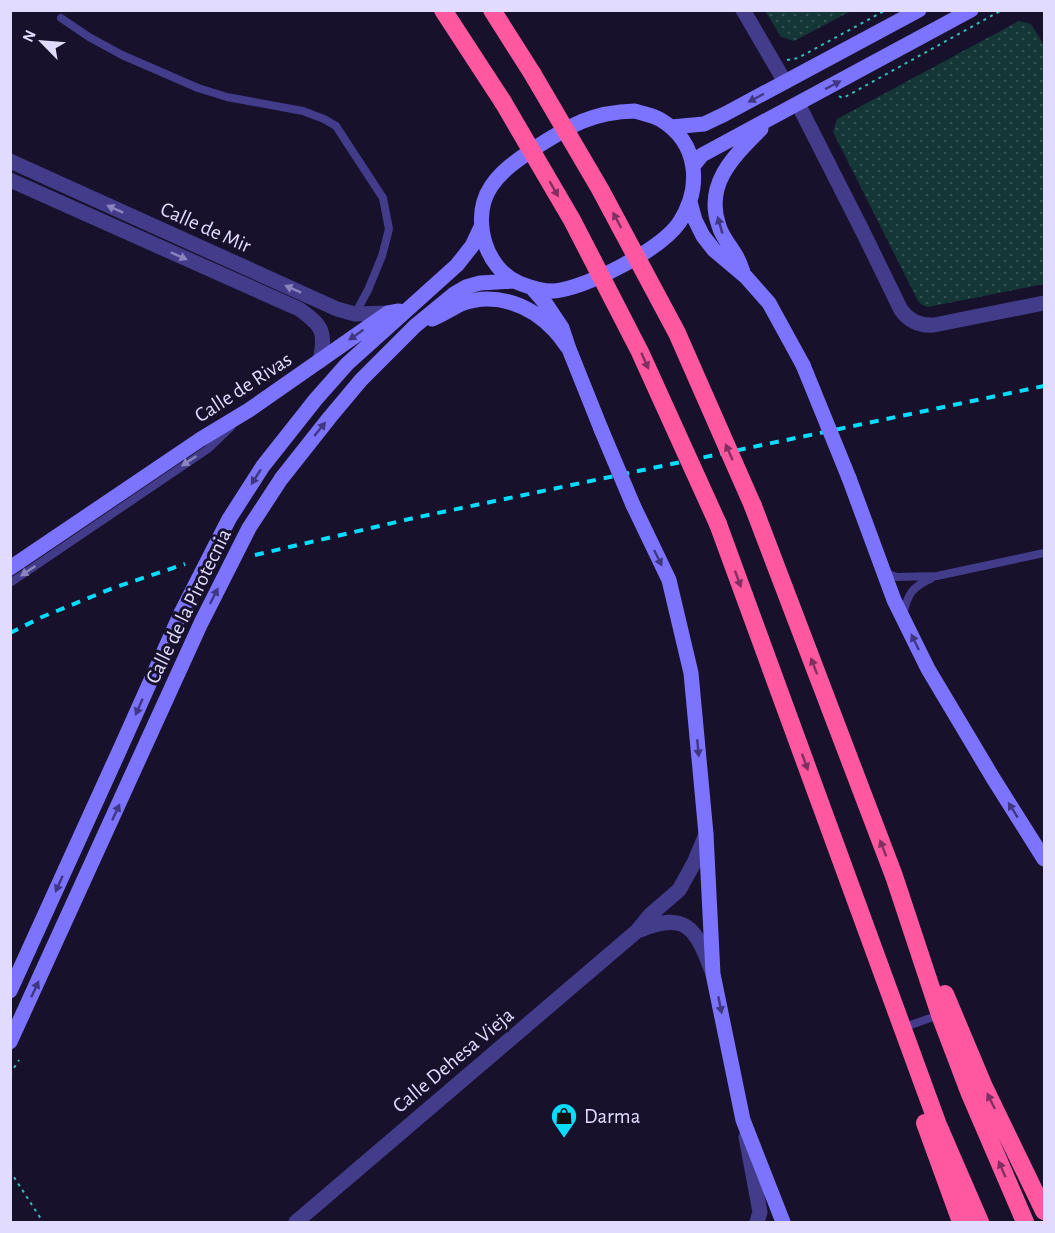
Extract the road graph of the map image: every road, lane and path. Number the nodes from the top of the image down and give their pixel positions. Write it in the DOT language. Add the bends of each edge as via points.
graph roads {
  1 [pos="443,10"];
  2 [pos="492,10"];
  3 [pos="743,10"];
  4 [pos="886,10"];
  5 [pos="919,10"];
  6 [pos="971,10"];
  7 [pos="1002,10"];
  8 [pos="61,18"];
  9 [pos="773,62"];
  10 [pos="785,82"];
  11 [pos="833,85"];
  12 [pos="798,104"];
  13 [pos="773,117"];
  14 [pos="670,127"];
  15 [pos="10,162"];
  16 [pos="693,166"];
  17 [pos="10,180"];
  18 [pos="690,202"];
  19 [pos="481,227"];
  20 [pos="746,277"];
  21 [pos="513,281"];
  22 [pos="533,289"];
  23 [pos="1044,303"];
  24 [pos="408,309"];
  25 [pos="388,313"];
  26 [pos="355,314"];
  27 [pos="415,326"];
  28 [pos="568,349"];
  29 [pos="320,361"];
  30 [pos="249,410"];
  31 [pos="1044,553"];
  32 [pos="10,568"];
  33 [pos="884,573"];
  34 [pos="937,576"];
  35 [pos="10,582"];
  36 [pos="903,617"];
  37 [pos="706,834"];
  38 [pos="1044,859"];
  39 [pos="894,876"];
  40 [pos="852,889"];
  41 [pos="637,931"];
  42 [pos="714,974"];
  43 [pos="10,991"];
  44 [pos="940,1015"];
  45 [pos="903,1028"];
  46 [pos="10,1042"];
  47 [pos="19,1060"];
  48 [pos="10,1074"];
  49 [pos="743,1120"];
  50 [pos="10,1171"];
  51 [pos="1044,1211"];
  52 [pos="43,1222"];
  53 [pos="296,1222"];
  54 [pos="757,1222"];
  55 [pos="783,1222"];
  56 [pos="961,1222"];
  57 [pos="981,1222"];
  58 [pos="1025,1222"];
  1 -- 40 [label="highway, one-way, bridge" via="572,220 640,352 718,524"];
  39 -- 2 [label="highway, one-way, bridge" via="753,506 676,333 600,189"];
  3 -- 9 [label="street"];
  4 -- 9 [label="path" via="798,58"];
  5 -- 10 [label="main road"];
  11 -- 6 [label="main road, one-way"];
  7 -- 11 [label="path" via="845,97 840,97"];
  8 -- 26 [label="lane" via="122,55 198,88 303,111 336,126 383,198 389,229 382,256"];
  9 -- 10 [label="street"];
  10 -- 14 [label="main road, one-way" via="704,124"];
  11 -- 12 [label="main road"];
  12 -- 13 [label="main road"];
  12 -- 23 [label="street" via="906,317 934,325"];
  13 -- 16 [label="main road" via="702,155"];
  20 -- 13 [label="main road, one-way" via="723,237 715,202 719,180 735,154"];
  14 -- 16 [label="main road" via="681,137"];
  14 -- 19 [label="main road" via="654,116 635,111 580,121 510,165 497,178 483,206"];
  26 -- 15 [label="street, Calle de Mir, one-way"];
  16 -- 18 [label="main road" via="695,183"];
  17 -- 29 [label="street, Calle de Mir, one-way" via="299,309 321,328"];
  18 -- 20 [label="main road" via="703,236"];
  18 -- 22 [label="main road" via="678,224 656,245 620,266 576,286 552,291"];
  19 -- 21 [label="main road" via="493,260"];
  19 -- 24 [label="main road" via="457,265"];
  20 -- 33 [label="main road, bridge" via="769,303 803,365"];
  21 -- 22 [label="main road"];
  21 -- 27 [label="main road, Calle de la Pirotecnia" via="466,287"];
  22 -- 28 [label="main road" via="562,328"];
  24 -- 25 [label="main road, Calle de Rivas"];
  24 -- 43 [label="main road, Calle de la Pirotecnia, one-way" via="347,364 316,399 263,466 229,519 181,613"];
  25 -- 26 [label="street, Calle de Mir"];
  25 -- 29 [label="main road, Calle de Rivas, one-way"];
  27 -- 28 [label="main road" via="460,305 492,299 524,306 554,330"];
  46 -- 27 [label="main road, Calle de la Pirotecnia, one-way" via="201,623 249,528 281,479 330,417"];
  28 -- 37 [label="main road, one-way, bridge" via="669,580 691,673"];
  29 -- 30 [label="main road, Calle de Rivas"];
  30 -- 32 [label="main road, Calle de Rivas"];
  30 -- 35 [label="lane, one-way" via="208,449"];
  31 -- 34 [label="lane"];
  33 -- 34 [label="lane" via="897,577"];
  33 -- 36 [label="main road"];
  34 -- 36 [label="lane" via="911,592"];
  38 -- 36 [label="main road, one-way" via="950,708"];
  37 -- 41 [label="street, Calle Dehesa Vieja" via="679,890"];
  37 -- 42 [label="main road"];
  39 -- 44 [label="highway"];
  51 -- 39 [label="highway, one-way" via="984,1087"];
  40 -- 45 [label="highway"];
  40 -- 56 [label="highway" via="926,1127"];
  41 -- 42 [label="street, Calle Dehesa Vieja" via="670,921 683,925 702,944"];
  41 -- 53 [label="street, Calle Dehesa Vieja"];
  42 -- 49 [label="main road, one-way"];
  44 -- 45 [label="lane"];
  58 -- 44 [label="highway, one-way"];
  45 -- 57 [label="highway" via="938,1125"];
  47 -- 48 [label="path"];
  49 -- 54 [label="street" via="760,1212"];
  49 -- 55 [label="main road"];
  50 -- 52 [label="path"];
}
